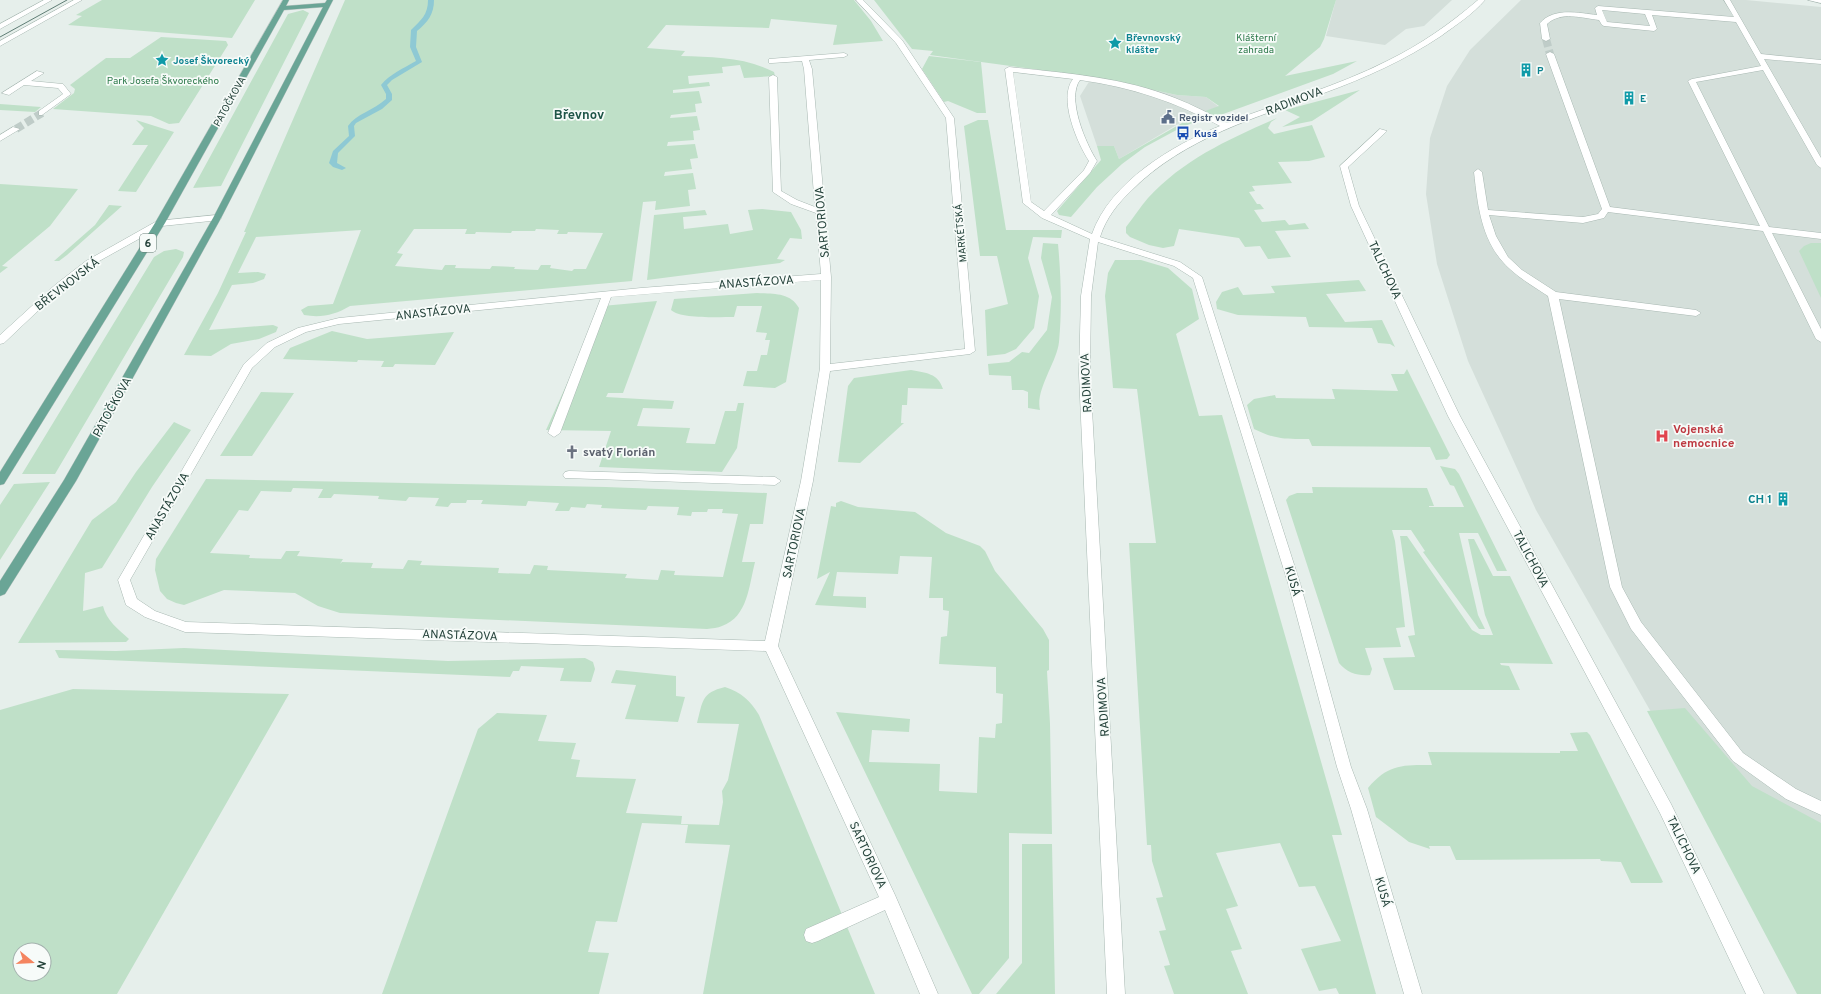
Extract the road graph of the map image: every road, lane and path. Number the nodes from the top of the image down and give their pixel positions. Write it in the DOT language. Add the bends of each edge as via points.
graph roads {
  1 [pos="49,0"];
  2 [pos="79,0"];
  3 [pos="859,0"];
  4 [pos="1482,0"];
  5 [pos="1727,0"];
  6 [pos="1811,0"];
  7 [pos="1821,1"];
  8 [pos="329,3"];
  9 [pos="283,4"];
  10 [pos="1648,12"];
  11 [pos="1602,18"];
  12 [pos="1739,20"];
  13 [pos="0,27"];
  14 [pos="1546,39"];
  15 [pos="0,44"];
  16 [pos="1550,54"];
  17 [pos="844,55"];
  18 [pos="1760,56"];
  19 [pos="806,59"];
  20 [pos="772,61"];
  21 [pos="1821,62"];
  22 [pos="1765,67"];
  23 [pos="40,73"];
  24 [pos="773,77"];
  25 [pos="1078,78"];
  26 [pos="24,83"];
  27 [pos="6,93"];
  28 [pos="42,113"];
  29 [pos="1226,126"];
  30 [pos="16,129"];
  31 [pos="1383,131"];
  32 [pos="0,139"];
  33 [pos="1821,165"];
  34 [pos="1478,172"];
  35 [pos="1606,208"];
  36 [pos="820,212"];
  37 [pos="1484,212"];
  38 [pos="1045,216"];
  39 [pos="218,218"];
  40 [pos="160,223"];
  41 [pos="1767,229"];
  42 [pos="1821,236"];
  43 [pos="1094,238"];
  44 [pos="826,277"];
  45 [pos="608,295"];
  46 [pos="1553,295"];
  47 [pos="1696,313"];
  48 [pos="1821,339"];
  49 [pos="0,341"];
  50 [pos="825,368"];
  51 [pos="554,433"];
  52 [pos="569,475"];
  53 [pos="0,481"];
  54 [pos="774,481"];
  55 [pos="0,591"];
  56 [pos="771,646"];
  57 [pos="1821,808"];
  58 [pos="889,900"];
  59 [pos="812,935"];
  60 [pos="929,994"];
  61 [pos="1116,994"];
  62 [pos="1413,994"];
  63 [pos="1755,994"];
  1 -- 13 [label="street"];
  2 -- 15 [label="street"];
  3 -- 50 [label="street, MARKÉTSKÁ" via="899,42 950,118 970,351"];
  4 -- 29 [label="street, RADIMOVA" via="1465,16 1376,70"];
  5 -- 12 [label="street"];
  6 -- 7 [label="street"];
  8 -- 9 [label="main road"];
  8 -- 39 [label="main road, PATOČKOVA"];
  9 -- 40 [label="main road, PATOČKOVA / 6"];
  10 -- 11 [label="street" via="1598,8"];
  10 -- 11 [label="street" via="1654,29 1604,24"];
  10 -- 12 [label="street"];
  11 -- 14 [label="street" via="1559,15 1548,18 1543,23"];
  12 -- 18 [label="street"];
  16 -- 35 [label="street"];
  17 -- 19 [label="street"];
  18 -- 21 [label="street"];
  18 -- 22 [label="street"];
  19 -- 20 [label="street"];
  19 -- 36 [label="street, SARTORIOVA"];
  22 -- 33 [label="street"];
  22 -- 41 [label="street" via="1692,81"];
  23 -- 26 [label="street"];
  24 -- 36 [label="street" via="777,192"];
  25 -- 29 [label="street" via="1169,99"];
  25 -- 38 [label="street" via="1074,83 1072,112 1084,150 1093,161 1087,171"];
  25 -- 38 [label="street, KUSÁ" via="1008,69 1027,204"];
  26 -- 27 [label="street"];
  26 -- 28 [label="street" via="60,86 67,94"];
  29 -- 43 [label="street, RADIMOVA" via="1164,157 1140,177 1103,220"];
  30 -- 32 [label="street"];
  31 -- 63 [label="street, TALICHOVA" via="1344,166 1355,206 1454,416 1666,809"];
  34 -- 37 [label="street"];
  35 -- 37 [label="street" via="1601,216 1583,220"];
  35 -- 41 [label="street"];
  36 -- 44 [label="street, SARTORIOVA"];
  37 -- 46 [label="street" via="1496,248 1513,267"];
  38 -- 43 [label="street, KUSÁ"];
  39 -- 40 [label="street"];
  39 -- 55 [label="main road, PATOČKOVA" via="70,482"];
  40 -- 49 [label="street, BŘEVNOVSKÁ" via="89,263 58,287"];
  40 -- 53 [label="main road, PATOČKOVA / 6"];
  41 -- 42 [label="street"];
  41 -- 48 [label="street"];
  43 -- 61 [label="street, RADIMOVA" via="1085,298 1084,338"];
  43 -- 62 [label="street, KUSÁ" via="1177,264 1197,277 1294,583 1344,767 1359,809"];
  44 -- 45 [label="street, ANASTÁZOVA"];
  44 -- 50 [label="street, SARTORIOVA"];
  45 -- 51 [label="street"];
  45 -- 56 [label="street, ANASTÁZOVA" via="339,321 302,330 271,345 248,366 124,580 131,602 150,614 185,627"];
  46 -- 47 [label="street"];
  46 -- 57 [label="street" via="1616,587 1636,625 1738,757 1791,794"];
  50 -- 56 [label="street, SARTORIOVA" via="807,481"];
  52 -- 54 [label="street"];
  56 -- 58 [label="street, SARTORIOVA"];
  58 -- 59 [label="street"];
  58 -- 60 [label="street, SARTORIOVA"];
}
